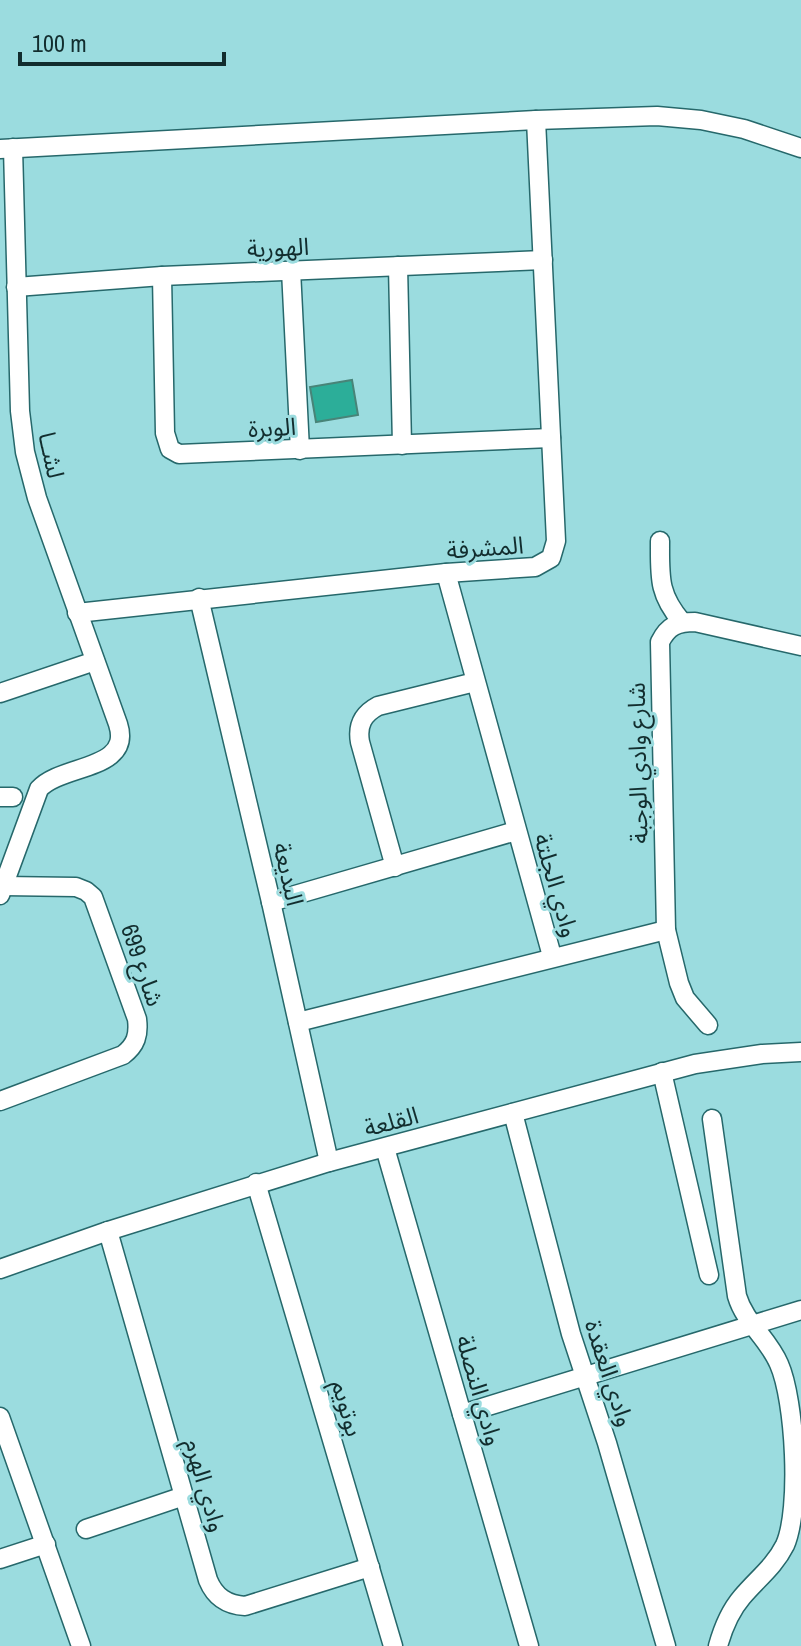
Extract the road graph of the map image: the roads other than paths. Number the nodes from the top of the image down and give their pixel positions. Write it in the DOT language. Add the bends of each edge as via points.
graph roads {
  1 [pos="536,120"];
  2 [pos="7,148"];
  3 [pos="801,148"];
  4 [pos="543,260"];
  5 [pos="398,266"];
  6 [pos="291,270"];
  7 [pos="162,276"];
  8 [pos="16,287"];
  9 [pos="551,438"];
  10 [pos="402,445"];
  11 [pos="300,450"];
  12 [pos="660,541"];
  13 [pos="446,573"];
  14 [pos="199,598"];
  15 [pos="77,613"];
  16 [pos="682,622"];
  17 [pos="801,646"];
  18 [pos="95,661"];
  19 [pos="475,682"];
  20 [pos="0,693"];
  21 [pos="516,831"];
  22 [pos="395,867"];
  23 [pos="2,891"];
  24 [pos="271,902"];
  25 [pos="666,930"];
  26 [pos="552,956"];
  27 [pos="298,1022"];
  28 [pos="708,1025"];
  29 [pos="801,1052"];
  30 [pos="662,1072"];
  31 [pos="0,1101"];
  32 [pos="513,1113"];
  33 [pos="712,1119"];
  34 [pos="385,1148"];
  35 [pos="329,1162"];
  36 [pos="256,1183"];
  37 [pos="108,1231"];
  38 [pos="0,1269"];
  39 [pos="709,1275"];
  40 [pos="801,1310"];
  41 [pos="753,1326"];
  42 [pos="585,1378"];
  43 [pos="462,1414"];
  44 [pos="0,1417"];
  45 [pos="184,1496"];
  46 [pos="86,1529"];
  47 [pos="46,1544"];
  48 [pos="0,1559"];
  49 [pos="370,1567"];
  50 [pos="81,1646"];
  51 [pos="393,1646"];
  52 [pos="529,1646"];
  53 [pos="666,1646"];
  54 [pos="718,1646"];
  1 -- 2 [label="street"];
  1 -- 3 [label="street" via="701,120"];
  1 -- 4 [label="street, المشرفة"];
  2 -- 8 [label="street, لشــا"];
  4 -- 5 [label="street, الهورية"];
  4 -- 9 [label="street, المشرفة"];
  5 -- 6 [label="street, الهورية"];
  5 -- 10 [label="street"];
  6 -- 7 [label="street, الهورية"];
  6 -- 11 [label="street"];
  7 -- 8 [label="street, الهورية"];
  7 -- 11 [label="street, الوبرة" via="165,433 170,449 188,455"];
  8 -- 15 [label="street, لشــا" via="25,452"];
  9 -- 10 [label="street, الوبرة"];
  9 -- 13 [label="street, المشرفة" via="556,541 551,558 535,567"];
  10 -- 11 [label="street, الوبرة"];
  12 -- 16 [label="street" via="661,587"];
  13 -- 14 [label="street, المشرفة"];
  13 -- 19 [label="street, وادي الجلتة"];
  14 -- 15 [label="street, المشرفة"];
  14 -- 24 [label="street, البديعة"];
  15 -- 18 [label="street, لشــا"];
  16 -- 17 [label="street"];
  16 -- 25 [label="street, شارع وادي الوجبة" via="665,632 659,652"];
  18 -- 20 [label="street"];
  18 -- 23 [label="street, شارع 699" via="121,732 117,750 39,789"];
  19 -- 21 [label="street, وادي الجلتة"];
  19 -- 22 [label="street" via="378,706 360,724 360,742"];
  21 -- 22 [label="street"];
  21 -- 26 [label="street, وادي الجلتة"];
  22 -- 24 [label="street"];
  23 -- 31 [label="street, شارع 699" via="76,887 93,897 139,1030 123,1055"];
  24 -- 27 [label="street, البديعة"];
  25 -- 26 [label="street"];
  25 -- 28 [label="street, شارع وادي الوجبة" via="685,998"];
  26 -- 27 [label="street, وادي الجلتة"];
  27 -- 35 [label="street, البديعة"];
  29 -- 30 [label="street, القلعة" via="744,1056"];
  30 -- 32 [label="street, القلعة"];
  30 -- 39 [label="street"];
  32 -- 34 [label="street, القلعة"];
  32 -- 42 [label="street, وادي العقدة"];
  33 -- 41 [label="street" via="737,1296"];
  34 -- 35 [label="street, القلعة"];
  34 -- 43 [label="street, وادي النصلة"];
  35 -- 36 [label="street, القلعة"];
  36 -- 37 [label="street, القلعة"];
  36 -- 49 [label="street, بوتويم"];
  37 -- 38 [label="street, القلعة"];
  37 -- 45 [label="street, وادي الهرم"];
  40 -- 41 [label="street"];
  41 -- 42 [label="street"];
  41 -- 54 [label="street" via="773,1352 788,1394 794,1510 777,1559 732,1611"];
  42 -- 43 [label="street"];
  42 -- 53 [label="street, وادي العقدة"];
  43 -- 52 [label="street, وادي النصلة"];
  44 -- 47 [label="street"];
  45 -- 46 [label="street"];
  45 -- 49 [label="street, وادي الهرم" via="211,1588 229,1604 253,1604"];
  47 -- 48 [label="street"];
  47 -- 50 [label="street"];
  49 -- 51 [label="street, بوتويم"];
}
